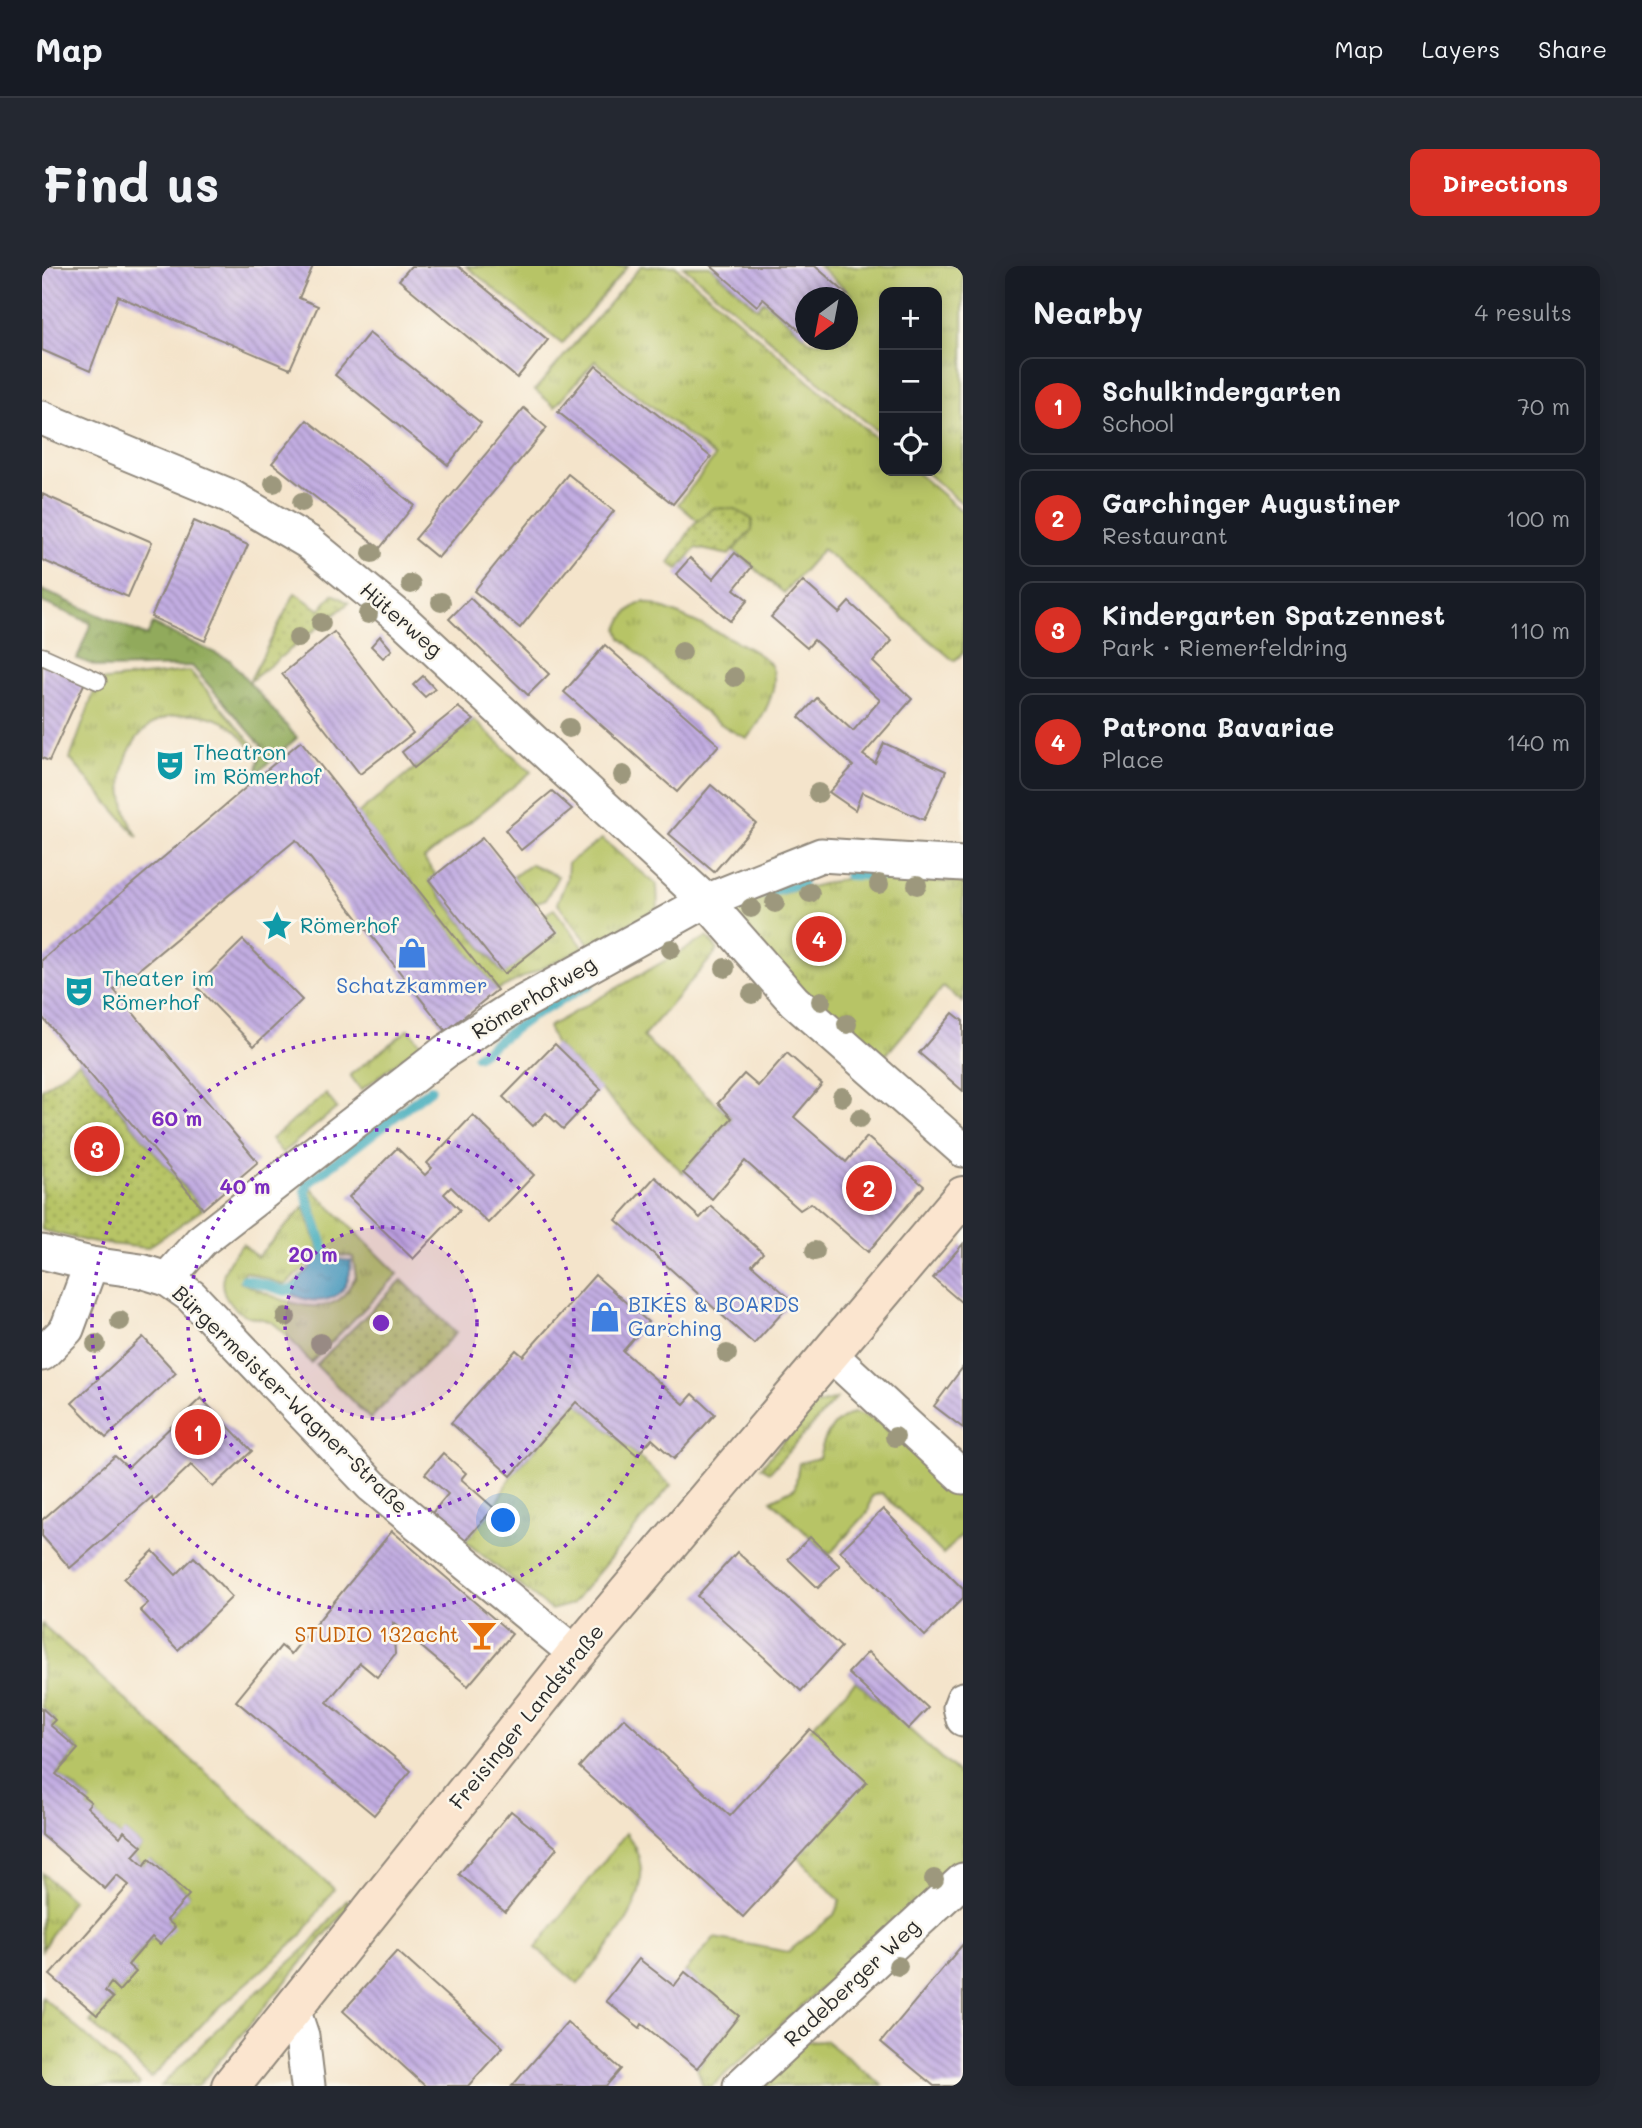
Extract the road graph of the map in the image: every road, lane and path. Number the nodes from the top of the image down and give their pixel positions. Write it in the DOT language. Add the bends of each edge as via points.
graph roads {
  1 [pos="42,418"];
  2 [pos="42,656"];
  3 [pos="99,681"];
  4 [pos="963,864"];
  5 [pos="706,901"];
  6 [pos="963,1150"];
  7 [pos="963,1196"];
  8 [pos="42,1252"];
  9 [pos="91,1264"];
  10 [pos="167,1279"];
  11 [pos="42,1354"];
  12 [pos="830,1354"];
  13 [pos="963,1476"];
  14 [pos="576,1654"];
  15 [pos="963,1699"];
  16 [pos="963,1719"];
  17 [pos="963,1880"];
  18 [pos="293,2009"];
  19 [pos="232,2086"];
  20 [pos="308,2086"];
  21 [pos="740,2086"];
  1 -- 5 [label="street, Hüterweg" via="221,492 308,542 403,620"];
  2 -- 3 [label="lane"];
  4 -- 5 [label="street, Römerhofweg" via="821,855"];
  5 -- 6 [label="street, Hüterweg" via="794,1001"];
  5 -- 10 [label="street, Römerhofweg" via="511,1009 446,1051 201,1241"];
  7 -- 12 [label="street, Freisinger Landstraße"];
  8 -- 9 [label="street"];
  9 -- 10 [label="street"];
  9 -- 11 [label="street" via="67,1329"];
  10 -- 14 [label="street, Bürgermeister-Wagner-Straße" via="191,1296 372,1486"];
  12 -- 13 [label="street"];
  12 -- 14 [label="street, Freisinger Landstraße"];
  14 -- 18 [label="street, Freisinger Landstraße"];
  15 -- 16 [label="street"];
  17 -- 21 [label="street, Radeberger Weg"];
  18 -- 19 [label="street, Freisinger Landstraße"];
  18 -- 20 [label="street" via="302,2036"];
}
